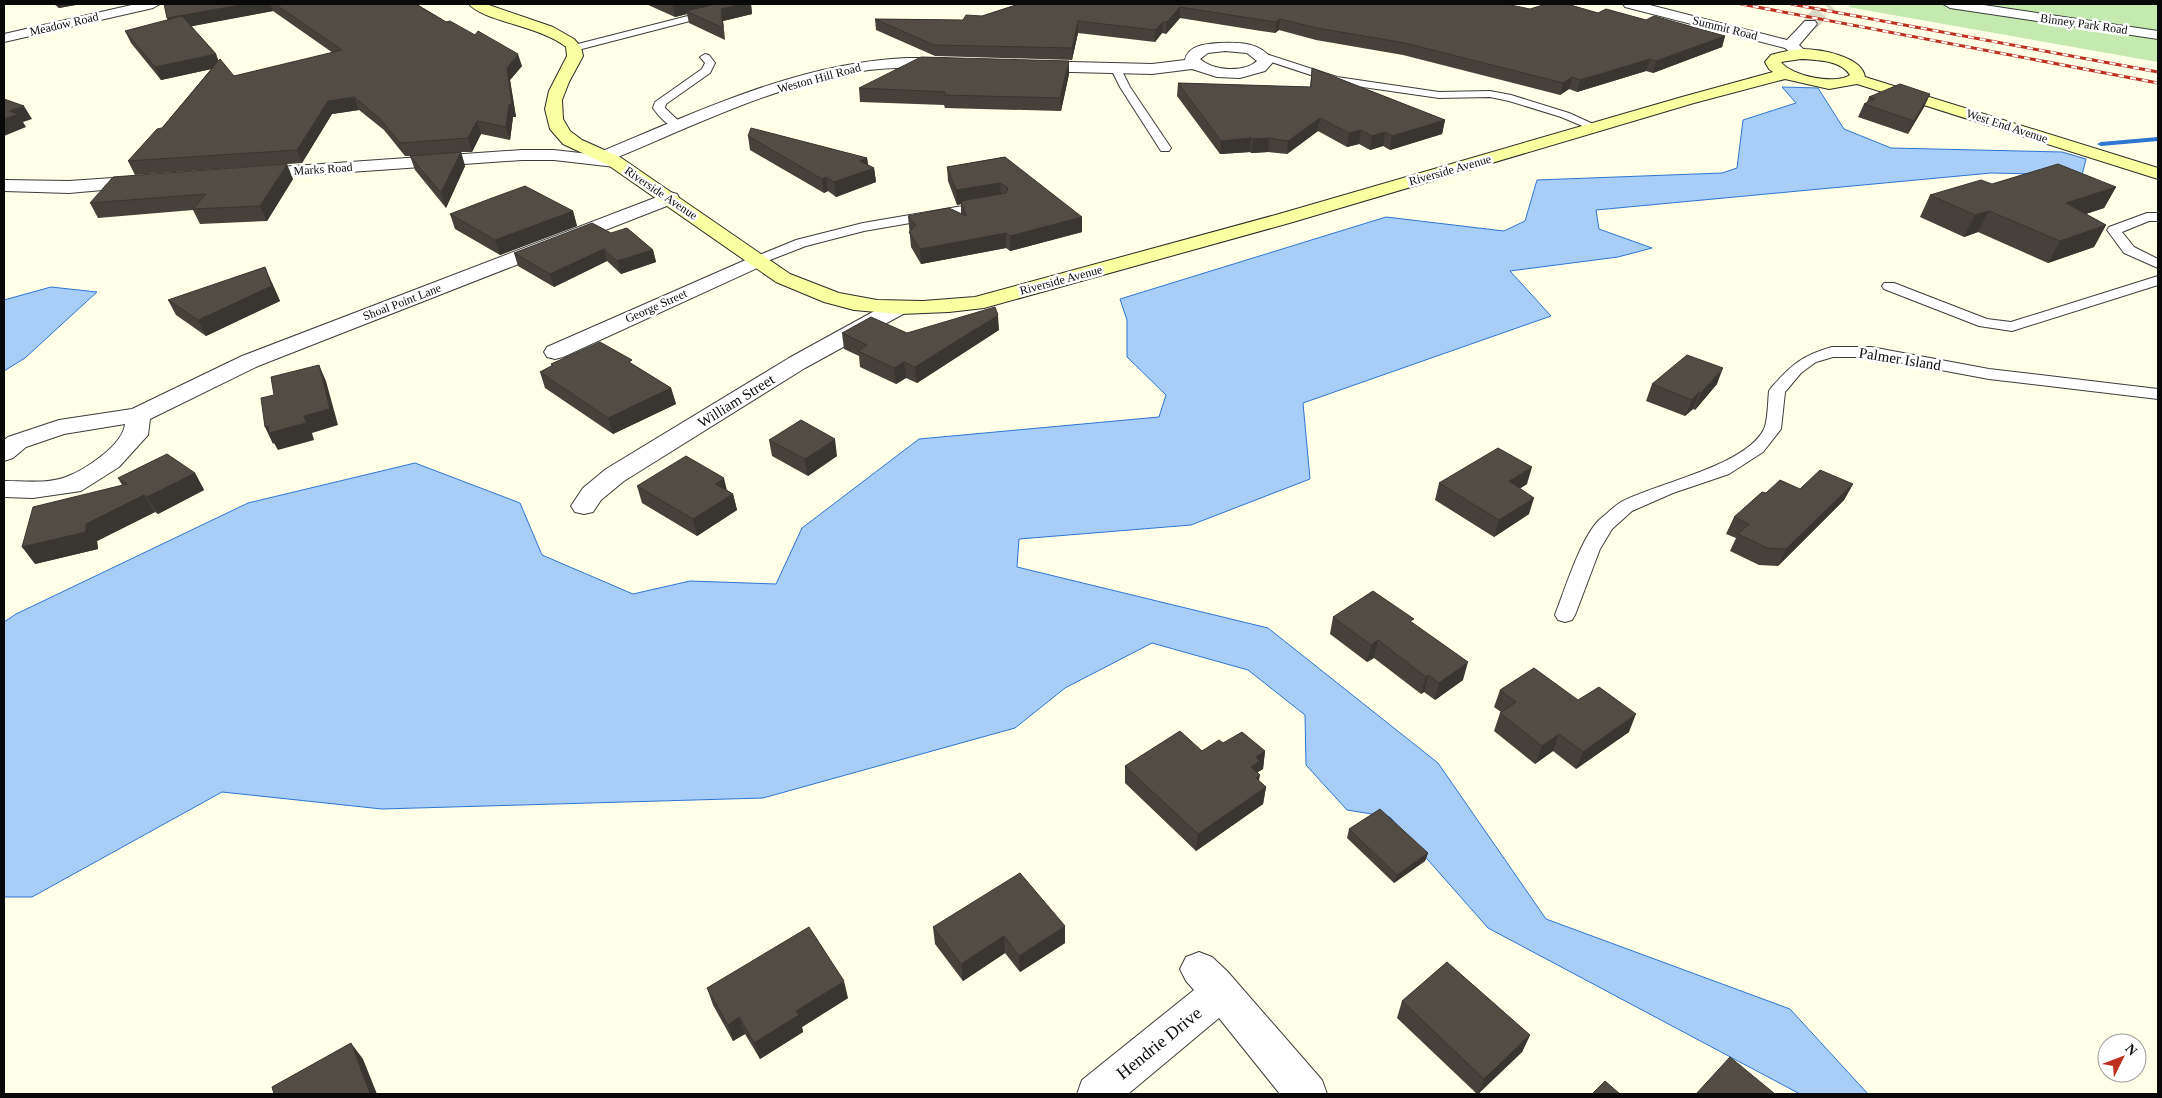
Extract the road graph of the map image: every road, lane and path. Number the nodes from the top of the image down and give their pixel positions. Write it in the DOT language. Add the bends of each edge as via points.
graph roads {
  1 [pos="153,4"];
  2 [pos="476,4"];
  3 [pos="745,4"];
  4 [pos="1630,4"];
  5 [pos="1950,4"];
  6 [pos="4,22"];
  7 [pos="1810,24"];
  8 [pos="20,34"];
  9 [pos="2158,35"];
  10 [pos="4,38"];
  11 [pos="574,48"];
  12 [pos="1796,50"];
  13 [pos="1260,54"];
  14 [pos="705,57"];
  15 [pos="957,64"];
  16 [pos="1194,64"];
  17 [pos="1014,66"];
  18 [pos="1116,69"];
  19 [pos="1785,74"];
  20 [pos="1856,79"];
  21 [pos="678,126"];
  22 [pos="1596,128"];
  23 [pos="559,130"];
  24 [pos="1165,148"];
  25 [pos="522,154"];
  26 [pos="610,159"];
  27 [pos="2158,174"];
  28 [pos="240,175"];
  29 [pos="162,181"];
  30 [pos="4,186"];
  31 [pos="38,187"];
  32 [pos="4,196"];
  33 [pos="670,198"];
  34 [pos="1002,203"];
  35 [pos="2158,217"];
  36 [pos="757,261"];
  37 [pos="2158,264"];
  38 [pos="2158,280"];
  39 [pos="1889,286"];
  40 [pos="896,308"];
  41 [pos="555,352"];
  42 [pos="2158,394"];
  43 [pos="138,415"];
  44 [pos="4,452"];
  45 [pos="4,489"];
  46 [pos="584,506"];
  47 [pos="1565,615"];
  48 [pos="1097,1094"];
  49 [pos="1307,1094"];
  1 -- 8 [label="street, Meadow Road"];
  2 -- 11 [label="street" via="557,36"];
  3 -- 11 [label="lane"];
  4 -- 12 [label="street, Summit Road"];
  5 -- 9 [label="street, Binney Park Road"];
  6 -- 8 [label="street"];
  7 -- 12 [label="street"];
  8 -- 10 [label="street, Meadow Road"];
  11 -- 23 [label="street" via="575,56 556,88 552,108"];
  12 -- 19 [label="street" via="1773,62"];
  12 -- 20 [label="street" via="1849,65 1858,72"];
  13 -- 16 [label="street" via="1242,48 1209,48 1194,54"];
  13 -- 16 [label="street" via="1264,58 1262,66 1245,72 1215,72"];
  13 -- 22 [label="lane" via="1335,80 1403,92 1490,94 1511,98"];
  14 -- 21 [label="lane" via="710,63 706,71 661,102 659,108 663,114"];
  15 -- 21 [label="street, Weston Hill Road" via="886,64 842,70 780,88"];
  16 -- 18 [label="street"];
  17 -- 18 [label="street"];
  18 -- 24 [label="lane"];
  19 -- 20 [label="street" via="1825,83"];
  19 -- 22 [label="street, Riverside Avenue"];
  20 -- 27 [label="street, West End Avenue"];
  21 -- 26 [label="street, Weston Hill Road"];
  22 -- 40 [label="street, Riverside Avenue" via="1031,288 976,302 934,308"];
  23 -- 25 [label="street, Marks Road"];
  23 -- 26 [label="street, Riverside Avenue" via="573,142"];
  25 -- 26 [label="street, Marks Road"];
  25 -- 28 [label="street, Marks Road"];
  26 -- 33 [label="street, Riverside Avenue"];
  29 -- 31 [label="street"];
  30 -- 31 [label="street"];
  31 -- 32 [label="street"];
  33 -- 36 [label="street, Riverside Avenue"];
  33 -- 43 [label="street, Shoal Point Lane" via="250,361"];
  34 -- 36 [label="lane" via="863,227 801,243"];
  35 -- 37 [label="lane" via="2147,217 2114,230 2129,250"];
  36 -- 40 [label="street, Riverside Avenue" via="816,294 870,307"];
  36 -- 41 [label="street, George Street"];
  38 -- 39 [label="lane" via="2012,326 1984,323"];
  40 -- 46 [label="street, William Street" via="797,363 615,475 592,494"];
  42 -- 47 [label="lane, Palmer Island" via="1989,374 1871,352 1832,352 1811,359 1795,370 1777,391 1773,429 1757,448 1723,470 1626,506 1605,525 1591,550"];
  43 -- 44 [label="street, Shoal Point Lane" via="59,427 17,442"];
  43 -- 45 [label="street" via="136,435 110,462 72,485 33,490"];
  48 -- 49 [label="street, Hendrie Drive" via="1210,980"];
}
